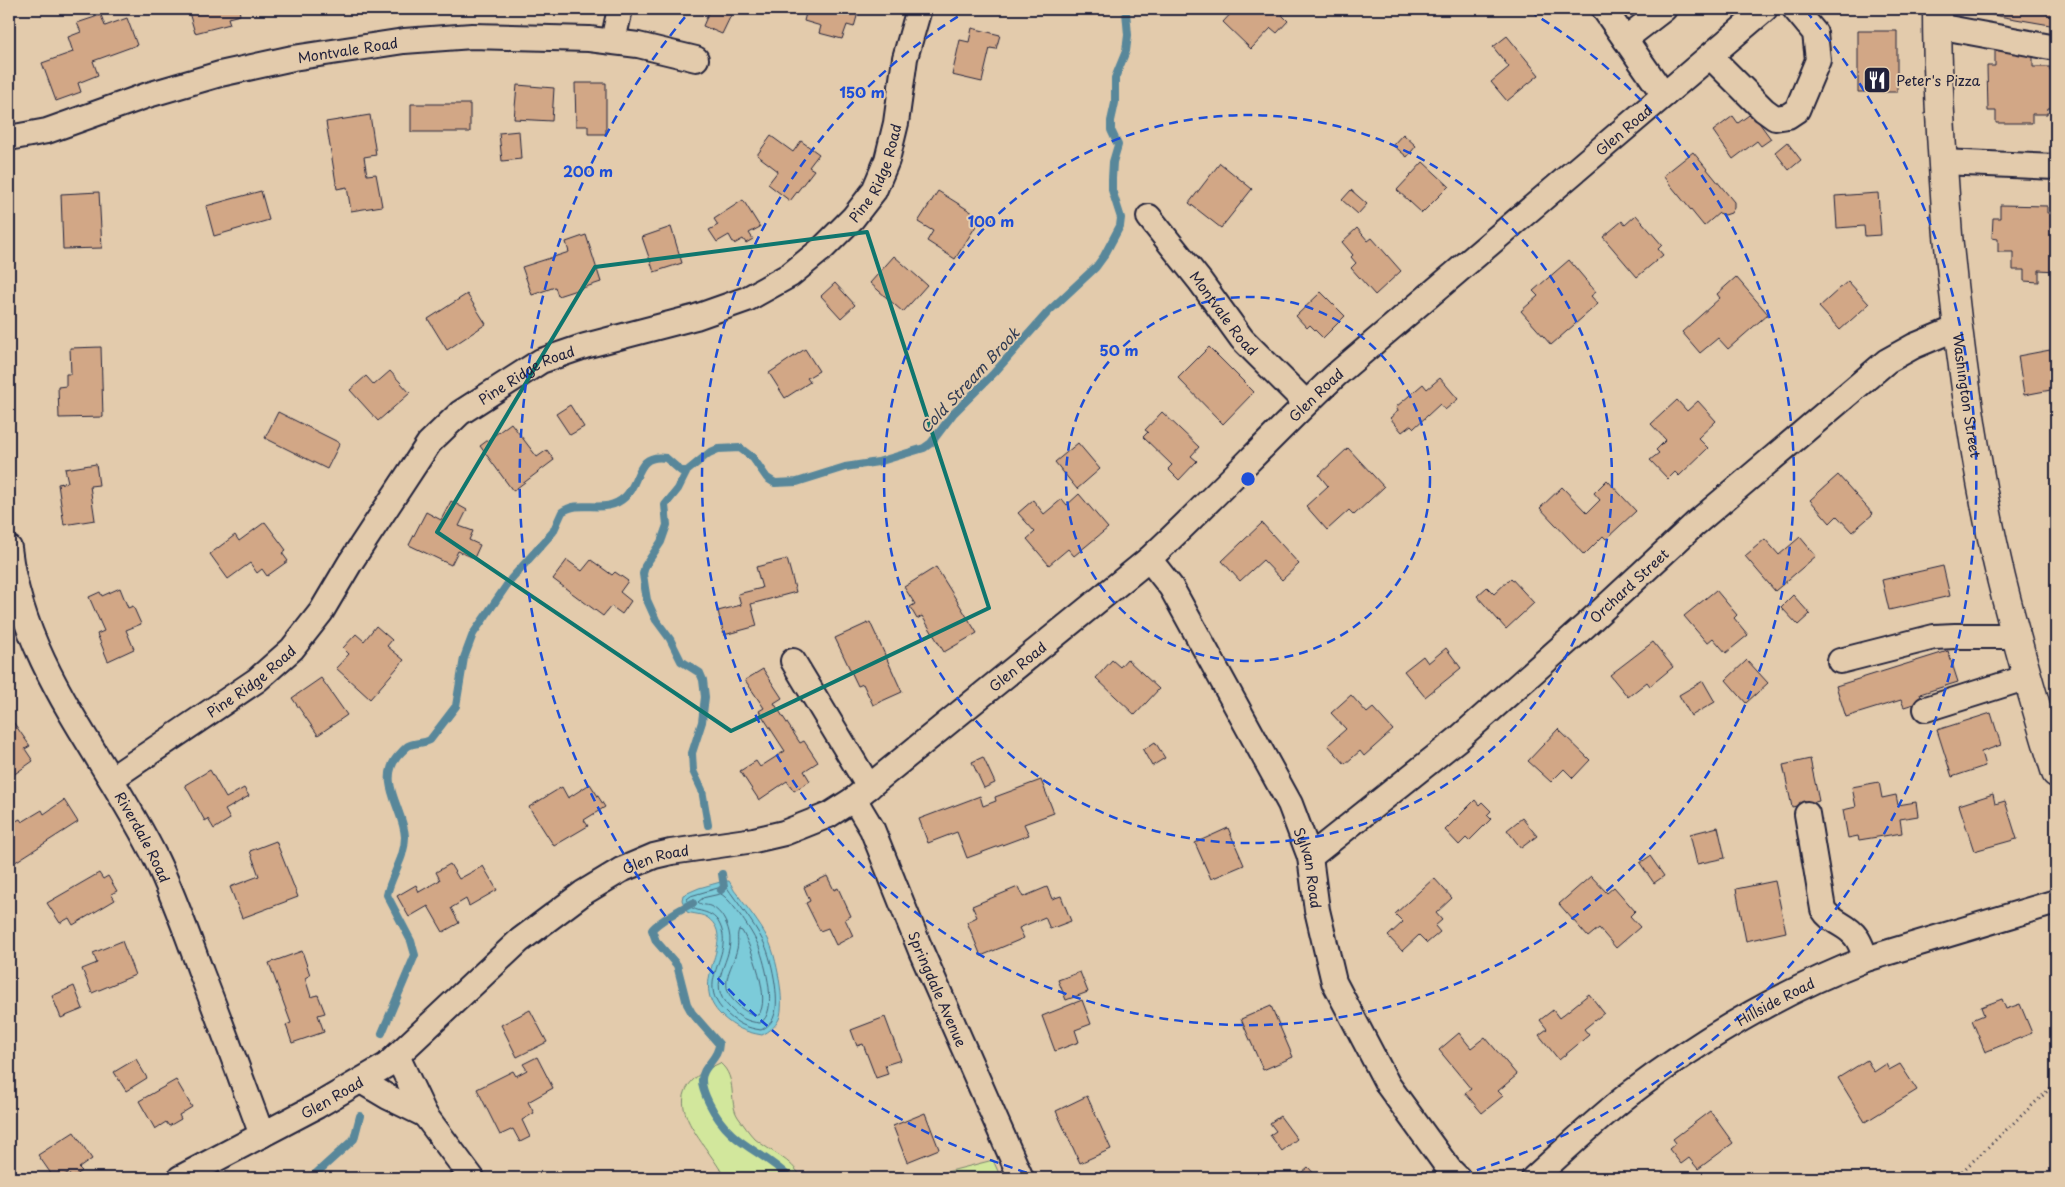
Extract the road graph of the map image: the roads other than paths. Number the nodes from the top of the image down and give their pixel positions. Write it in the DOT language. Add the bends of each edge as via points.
graph roads {
  1 [pos="620,9"];
  2 [pos="919,9"];
  3 [pos="1604,9"];
  4 [pos="1664,9"];
  5 [pos="1766,9"];
  6 [pos="1795,9"];
  7 [pos="1937,18"];
  8 [pos="1625,40"];
  9 [pos="613,41"];
  10 [pos="2056,48"];
  11 [pos="1710,56"];
  12 [pos="696,59"];
  13 [pos="1664,95"];
  14 [pos="9,138"];
  15 [pos="1942,162"];
  16 [pos="2056,167"];
  17 [pos="1149,217"];
  18 [pos="1957,328"];
  19 [pos="1306,403"];
  20 [pos="9,548"];
  21 [pos="1149,559"];
  22 [pos="2016,636"];
  23 [pos="793,661"];
  24 [pos="1840,661"];
  25 [pos="2028,677"];
  26 [pos="1926,709"];
  27 [pos="2055,765"];
  28 [pos="111,779"];
  29 [pos="862,793"];
  30 [pos="1807,814"];
  31 [pos="1310,857"];
  32 [pos="2056,902"];
  33 [pos="1866,959"];
  34 [pos="397,1056"];
  35 [pos="361,1081"];
  36 [pos="425,1114"];
  37 [pos="262,1135"];
  38 [pos="220,1168"];
  39 [pos="180,1178"];
  40 [pos="472,1178"];
  41 [pos="1021,1178"];
  42 [pos="1458,1178"];
  43 [pos="1534,1178"];
  1 -- 9 [label="street"];
  2 -- 28 [label="street, Pine Ridge Road" via="905,58 887,160 874,190 823,248 790,275 747,299 696,318 585,346 541,361 460,413 429,443 321,612 292,649 257,680"];
  3 -- 8 [label="street"];
  4 -- 8 [label="street"];
  5 -- 11 [label="street, Glen Road"];
  6 -- 11 [label="street" via="1815,33 1818,60 1797,110 1788,116 1775,118 1764,110"];
  7 -- 10 [label="street"];
  7 -- 15 [label="main road, Washington Street"];
  8 -- 13 [label="street"];
  9 -- 12 [label="street, Montvale Road"];
  9 -- 14 [label="street, Montvale Road" via="472,36 404,41 330,52 184,83 47,131"];
  11 -- 13 [label="street, Glen Road"];
  13 -- 19 [label="street, Glen Road"];
  15 -- 16 [label="street"];
  15 -- 18 [label="main road, Washington Street"];
  17 -- 19 [label="street, Montvale Road" via="1242,339"];
  18 -- 22 [label="main road, Washington Street" via="1986,509"];
  18 -- 31 [label="street, Orchard Street" via="1887,361 1695,524 1458,739"];
  19 -- 21 [label="street, Glen Road"];
  20 -- 28 [label="street, Riverdale Road" via="14,580 45,669"];
  21 -- 29 [label="street, Glen Road"];
  21 -- 31 [label="street, Sylvan Road" via="1172,587 1280,785"];
  22 -- 24 [label="street" via="1934,638"];
  22 -- 25 [label="main road, Washington Street"];
  23 -- 29 [label="street, Springdale Avenue"];
  25 -- 26 [label="street"];
  25 -- 27 [label="main road, Washington Street"];
  28 -- 37 [label="street, Riverdale Road" via="136,820 176,904"];
  29 -- 34 [label="street, Glen Road" via="829,815 784,833 671,852 621,870 577,897 519,941"];
  29 -- 41 [label="street, Springdale Avenue" via="872,829 921,952"];
  30 -- 33 [label="street" via="1823,909 1850,930"];
  31 -- 42 [label="street, Sylvan Road" via="1317,910 1334,982 1388,1085"];
  32 -- 33 [label="street, Hillside Road"];
  33 -- 43 [label="street, Hillside Road" via="1781,997 1694,1050 1629,1095"];
  34 -- 35 [label="street, Glen Road"];
  34 -- 36 [label="street"];
  35 -- 36 [label="street"];
  35 -- 37 [label="street, Glen Road"];
  36 -- 40 [label="street"];
  37 -- 38 [label="street, Glen Road"];
  38 -- 39 [label="street, Glen Road"];
}
